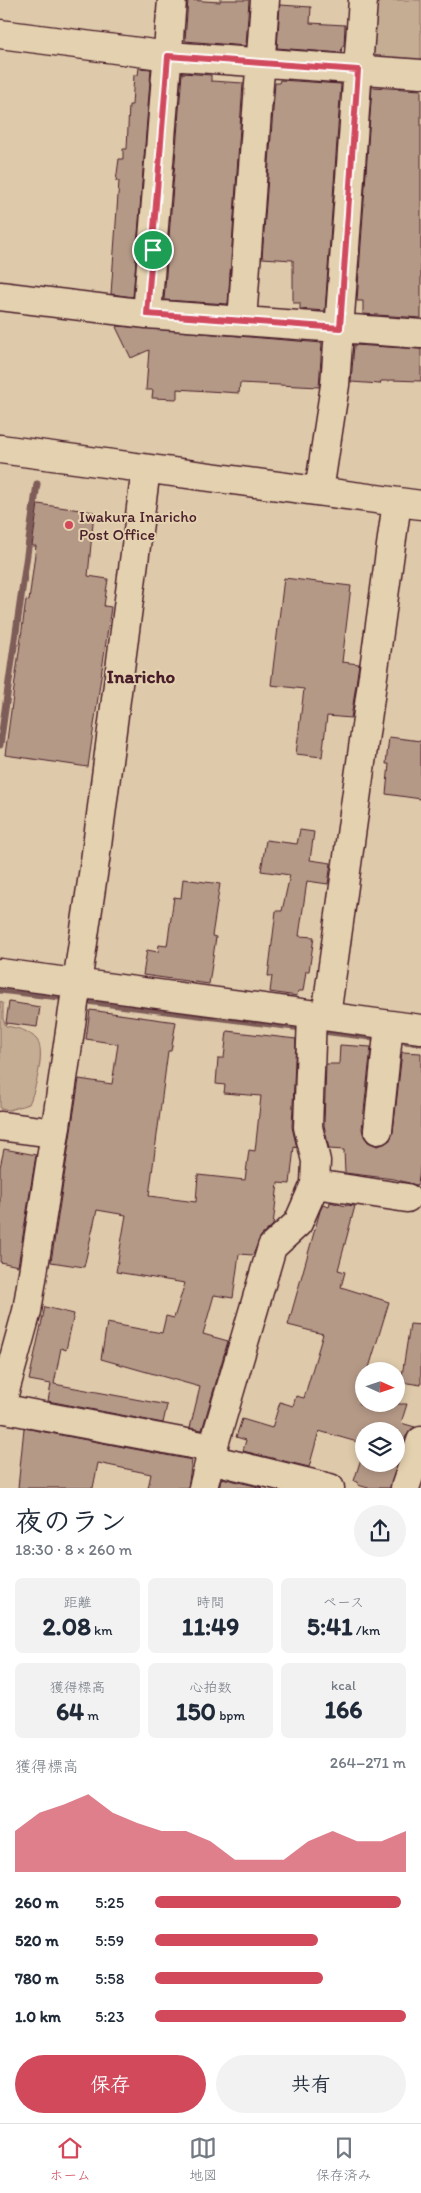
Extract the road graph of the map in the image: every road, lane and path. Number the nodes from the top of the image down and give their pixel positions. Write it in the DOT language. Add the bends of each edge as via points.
graph roads {
  1 [pos="172,0"];
  2 [pos="265,0"];
  3 [pos="363,0"];
  4 [pos="0,34"];
  5 [pos="168,56"];
  6 [pos="260,63"];
  7 [pos="358,70"];
  8 [pos="421,74"];
  9 [pos="0,296"];
  10 [pos="147,314"];
  11 [pos="242,321"];
  12 [pos="340,328"];
  13 [pos="421,334"];
  14 [pos="0,449"];
  15 [pos="146,469"];
  16 [pos="320,491"];
  17 [pos="409,503"];
  18 [pos="0,973"];
  19 [pos="76,995"];
  20 [pos="319,1016"];
  21 [pos="389,1026"];
  22 [pos="421,1029"];
  23 [pos="0,1126"];
  24 [pos="378,1130"];
  25 [pos="55,1133"];
  26 [pos="315,1184"];
  27 [pos="407,1198"];
  28 [pos="1,1403"];
  29 [pos="421,1441"];
  30 [pos="211,1454"];
  31 [pos="203,1488"];
  32 [pos="330,1488"];
  33 [pos="405,1488"];
  1 -- 5 [label="street"];
  2 -- 6 [label="street"];
  3 -- 7 [label="street"];
  4 -- 5 [label="street"];
  5 -- 6 [label="street"];
  5 -- 10 [label="street"];
  6 -- 7 [label="street"];
  6 -- 11 [label="street"];
  7 -- 8 [label="street"];
  7 -- 12 [label="street"];
  9 -- 10 [label="street"];
  10 -- 11 [label="street"];
  11 -- 12 [label="street"];
  12 -- 13 [label="street"];
  12 -- 16 [label="street" via="336,385"];
  14 -- 15 [label="street"];
  15 -- 16 [label="street"];
  15 -- 19 [label="street"];
  16 -- 17 [label="street"];
  17 -- 20 [label="street"];
  18 -- 19 [label="street"];
  19 -- 20 [label="street"];
  19 -- 25 [label="street"];
  20 -- 21 [label="street"];
  20 -- 26 [label="street" via="308,1127 316,1161"];
  21 -- 22 [label="street"];
  21 -- 24 [label="street"];
  23 -- 25 [label="street"];
  25 -- 28 [label="street" via="27,1311"];
  26 -- 27 [label="street"];
  26 -- 30 [label="street" via="298,1223 272,1247"];
  28 -- 30 [label="street"];
  29 -- 33 [label="street"];
  30 -- 31 [label="street"];
  30 -- 32 [label="street"];
}
